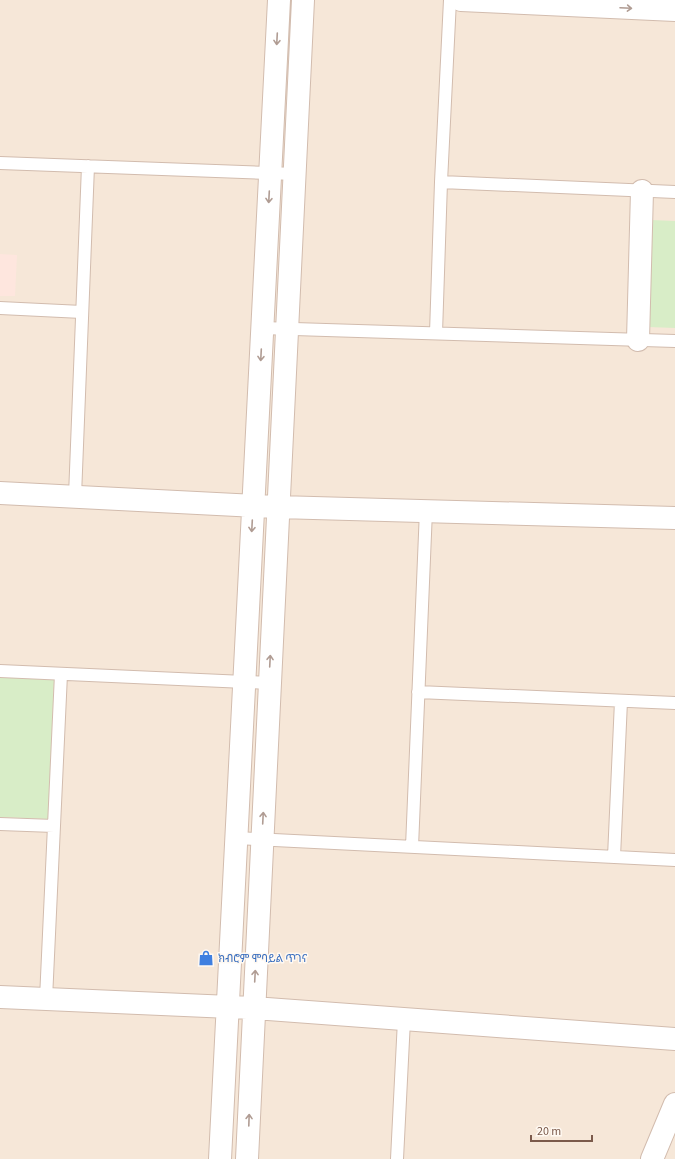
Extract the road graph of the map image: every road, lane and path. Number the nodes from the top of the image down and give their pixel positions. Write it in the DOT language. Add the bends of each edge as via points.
graph roads {
  1 [pos="279,0"];
  2 [pos="303,0"];
  3 [pos="450,0"];
  4 [pos="461,0"];
  5 [pos="675,10"];
  6 [pos="0,163"];
  7 [pos="88,166"];
  8 [pos="270,173"];
  9 [pos="295,174"];
  10 [pos="441,182"];
  11 [pos="642,191"];
  12 [pos="675,192"];
  13 [pos="0,308"];
  14 [pos="82,312"];
  15 [pos="262,328"];
  16 [pos="287,329"];
  17 [pos="436,333"];
  18 [pos="638,340"];
  19 [pos="675,341"];
  20 [pos="0,493"];
  21 [pos="75,496"];
  22 [pos="254,505"];
  23 [pos="278,507"];
  24 [pos="426,510"];
  25 [pos="675,518"];
  26 [pos="0,671"];
  27 [pos="61,674"];
  28 [pos="245,682"];
  29 [pos="269,683"];
  30 [pos="418,692"];
  31 [pos="621,701"];
  32 [pos="675,703"];
  33 [pos="0,824"];
  34 [pos="54,826"];
  35 [pos="236,838"];
  36 [pos="262,839"];
  37 [pos="412,847"];
  38 [pos="614,857"];
  39 [pos="675,860"];
  40 [pos="0,997"];
  41 [pos="46,999"];
  42 [pos="228,1007"];
  43 [pos="254,1008"];
  44 [pos="404,1020"];
  45 [pos="675,1039"];
  46 [pos="675,1104"];
  47 [pos="220,1159"];
  48 [pos="247,1159"];
  49 [pos="397,1159"];
  50 [pos="652,1159"];
  1 -- 8 [label="street, one-way"];
  2 -- 9 [label="street"];
  3 -- 10 [label="lane"];
  4 -- 5 [label="street, one-way"];
  6 -- 7 [label="lane"];
  7 -- 8 [label="lane"];
  7 -- 14 [label="lane"];
  8 -- 9 [label="lane"];
  8 -- 15 [label="street, one-way"];
  9 -- 16 [label="street"];
  10 -- 11 [label="lane"];
  10 -- 17 [label="lane"];
  11 -- 12 [label="lane"];
  11 -- 18 [label="street"];
  13 -- 14 [label="lane"];
  14 -- 21 [label="lane"];
  15 -- 16 [label="lane"];
  15 -- 22 [label="street, one-way"];
  16 -- 17 [label="lane"];
  16 -- 23 [label="street"];
  17 -- 18 [label="lane"];
  18 -- 19 [label="lane"];
  20 -- 21 [label="street"];
  21 -- 22 [label="street"];
  22 -- 23 [label="street"];
  22 -- 28 [label="street, one-way"];
  23 -- 24 [label="street"];
  29 -- 23 [label="street, one-way"];
  24 -- 25 [label="street"];
  24 -- 30 [label="lane"];
  26 -- 27 [label="lane"];
  27 -- 28 [label="lane"];
  27 -- 34 [label="lane"];
  28 -- 29 [label="lane"];
  28 -- 35 [label="street"];
  36 -- 29 [label="street, one-way"];
  30 -- 31 [label="lane"];
  30 -- 37 [label="lane"];
  31 -- 32 [label="lane"];
  31 -- 38 [label="lane"];
  33 -- 34 [label="lane"];
  34 -- 41 [label="lane"];
  35 -- 36 [label="lane"];
  35 -- 42 [label="street"];
  36 -- 37 [label="lane"];
  43 -- 36 [label="street, one-way"];
  37 -- 38 [label="lane"];
  38 -- 39 [label="lane"];
  40 -- 41 [label="street"];
  41 -- 42 [label="street"];
  42 -- 43 [label="street"];
  42 -- 47 [label="street"];
  43 -- 44 [label="street"];
  48 -- 43 [label="street, one-way"];
  44 -- 45 [label="street"];
  44 -- 49 [label="lane"];
  46 -- 50 [label="street"];
}
